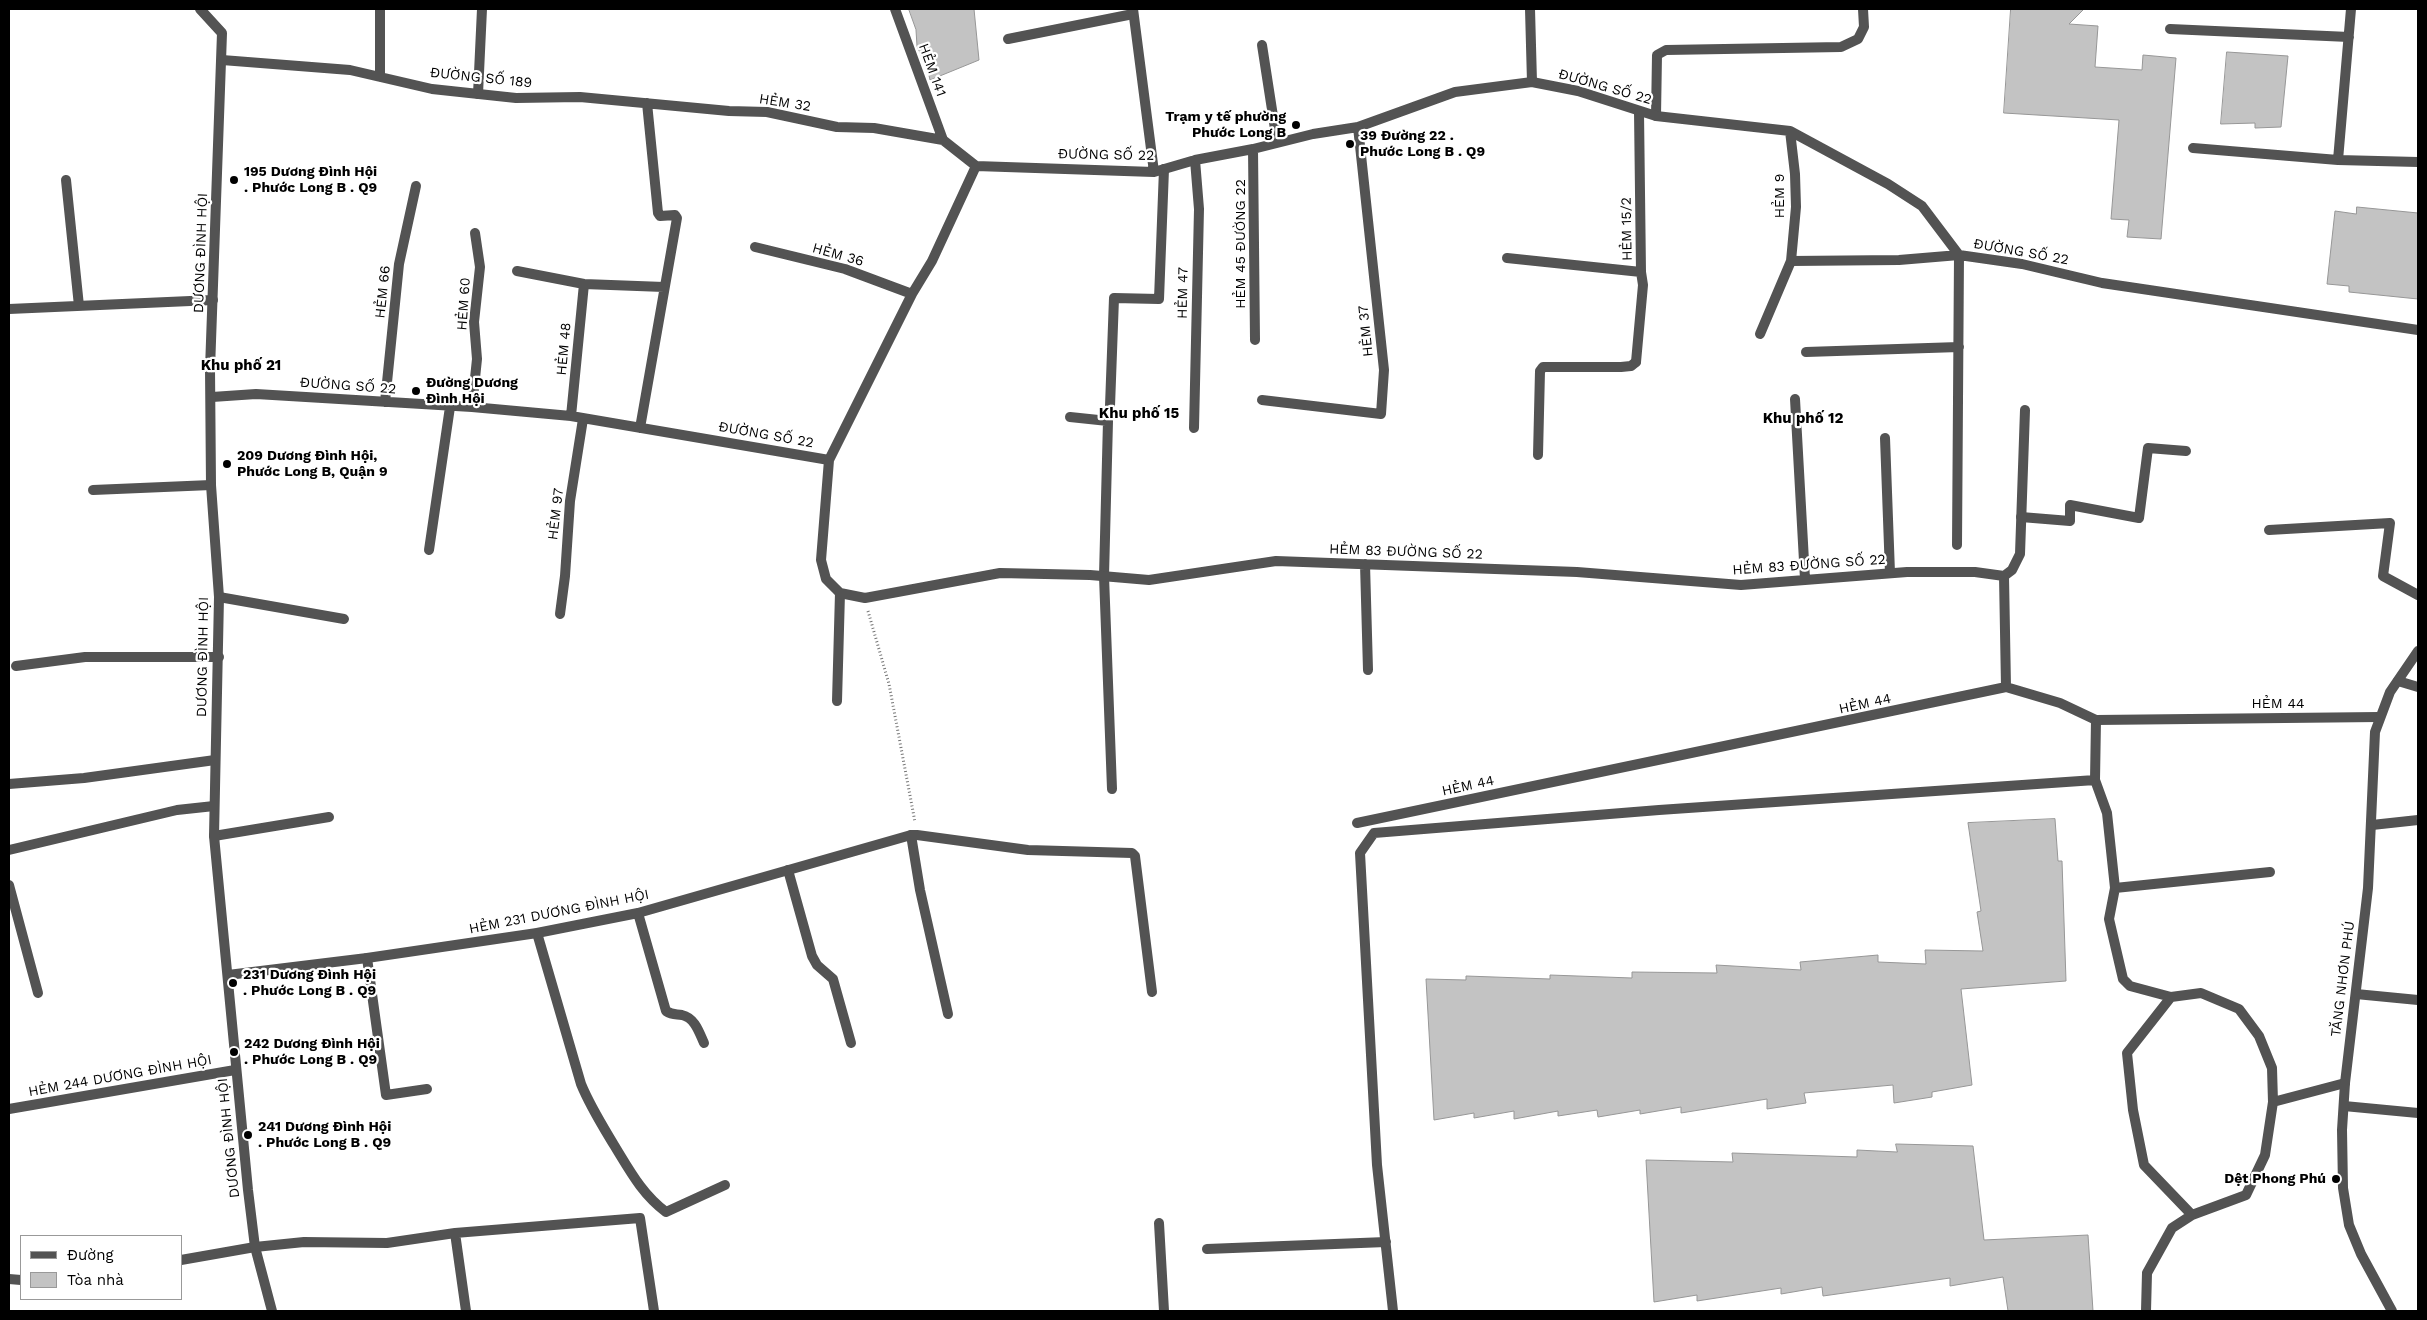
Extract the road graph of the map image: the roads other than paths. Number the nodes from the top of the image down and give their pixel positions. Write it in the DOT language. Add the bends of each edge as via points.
graph roads {
  1 [pos="200,9"];
  2 [pos="380,9"];
  3 [pos="482,9"];
  4 [pos="895,9"];
  5 [pos="1530,9"];
  6 [pos="1863,9"];
  7 [pos="2351,9"];
  8 [pos="1133,12"];
  9 [pos="2170,29"];
  10 [pos="2349,38"];
  11 [pos="1008,39"];
  12 [pos="1262,44"];
  13 [pos="222,60"];
  14 [pos="380,77"];
  15 [pos="1532,82"];
  16 [pos="478,94"];
  17 [pos="580,97"];
  18 [pos="647,103"];
  19 [pos="1639,112"];
  20 [pos="1656,116"];
  21 [pos="1358,126"];
  22 [pos="1790,131"];
  23 [pos="943,140"];
  24 [pos="1277,142"];
  25 [pos="2193,148"];
  26 [pos="1253,149"];
  27 [pos="1194,160"];
  28 [pos="2338,160"];
  29 [pos="2418,162"];
  30 [pos="976,166"];
  31 [pos="1159,170"];
  32 [pos="66,180"];
  33 [pos="416,186"];
  34 [pos="475,233"];
  35 [pos="755,248"];
  36 [pos="1959,255"];
  37 [pos="1507,258"];
  38 [pos="1791,261"];
  39 [pos="517,271"];
  40 [pos="1641,272"];
  41 [pos="584,284"];
  42 [pos="664,287"];
  43 [pos="912,294"];
  44 [pos="213,300"];
  45 [pos="79,306"];
  46 [pos="9,309"];
  47 [pos="2418,330"];
  48 [pos="1760,334"];
  49 [pos="1255,340"];
  50 [pos="1959,347"];
  51 [pos="1806,352"];
  52 [pos="212,397"];
  53 [pos="1795,399"];
  54 [pos="1262,400"];
  55 [pos="385,402"];
  56 [pos="450,406"];
  57 [pos="1110,406"];
  58 [pos="472,407"];
  59 [pos="2025,410"];
  60 [pos="571,416"];
  61 [pos="1070,417"];
  62 [pos="583,418"];
  63 [pos="640,428"];
  64 [pos="1194,428"];
  65 [pos="1885,438"];
  66 [pos="2186,451"];
  67 [pos="1538,455"];
  68 [pos="829,460"];
  69 [pos="211,485"];
  70 [pos="93,490"];
  71 [pos="2021,517"];
  72 [pos="2269,530"];
  73 [pos="1958,546"];
  74 [pos="429,550"];
  75 [pos="1365,564"];
  76 [pos="1890,573"];
  77 [pos="1104,576"];
  78 [pos="2004,576"];
  79 [pos="1805,579"];
  80 [pos="840,593"];
  81 [pos="2418,595"];
  82 [pos="219,597"];
  83 [pos="560,614"];
  84 [pos="344,619"];
  85 [pos="2418,651"];
  86 [pos="219,657"];
  87 [pos="16,666"];
  88 [pos="1368,670"];
  89 [pos="2398,681"];
  90 [pos="2006,687"];
  91 [pos="2418,687"];
  92 [pos="836,702"];
  93 [pos="2379,717"];
  94 [pos="2096,720"];
  95 [pos="214,760"];
  96 [pos="2095,780"];
  97 [pos="9,784"];
  98 [pos="1112,789"];
  99 [pos="214,806"];
  100 [pos="329,817"];
  101 [pos="2418,820"];
  102 [pos="1357,823"];
  103 [pos="2372,825"];
  104 [pos="914,835"];
  105 [pos="214,836"];
  106 [pos="9,850"];
  107 [pos="788,870"];
  108 [pos="2270,872"];
  109 [pos="9,885"];
  110 [pos="2115,888"];
  111 [pos="638,914"];
  112 [pos="537,933"];
  113 [pos="367,958"];
  114 [pos="228,975"];
  115 [pos="1152,992"];
  116 [pos="38,993"];
  117 [pos="2356,994"];
  118 [pos="2171,998"];
  119 [pos="2418,1000"];
  120 [pos="948,1014"];
  121 [pos="704,1043"];
  122 [pos="851,1043"];
  123 [pos="235,1070"];
  124 [pos="2345,1083"];
  125 [pos="426,1089"];
  126 [pos="2273,1102"];
  127 [pos="2344,1106"];
  128 [pos="9,1110"];
  129 [pos="2418,1113"];
  130 [pos="725,1185"];
  131 [pos="2192,1215"];
  132 [pos="1159,1223"];
  133 [pos="455,1233"];
  134 [pos="1386,1242"];
  135 [pos="255,1247"];
  136 [pos="1207,1249"];
  137 [pos="182,1260"];
  138 [pos="272,1311"];
  139 [pos="466,1311"];
  140 [pos="654,1311"];
  141 [pos="1164,1311"];
  142 [pos="1394,1311"];
  143 [pos="2146,1311"];
  144 [pos="2392,1311"];
  1 -- 13 [label="street, DƯƠNG ĐÌNH HỘI" via="222,33"];
  2 -- 14 [label="street"];
  3 -- 16 [label="street"];
  4 -- 23 [label="street, HẺM 141"];
  5 -- 15 [label="street"];
  6 -- 20 [label="street" via="1864,27 1858,39 1841,47 1666,50 1657,55"];
  7 -- 10 [label="street"];
  8 -- 11 [label="street"];
  8 -- 31 [label="street"];
  9 -- 10 [label="street"];
  10 -- 28 [label="street"];
  12 -- 24 [label="street"];
  13 -- 14 [label="street, ĐƯỜNG SỐ 189" via="350,70"];
  13 -- 44 [label="street, DƯƠNG ĐÌNH HỘI"];
  14 -- 16 [label="street, ĐƯỜNG SỐ 189"];
  15 -- 19 [label="street, ĐƯỜNG SỐ 22" via="1578,91"];
  15 -- 21 [label="street, ĐƯỜNG SỐ 22" via="1455,92"];
  16 -- 17 [label="street, ĐƯỜNG SỐ 189" via="516,98"];
  17 -- 18 [label="street, HẺM 32"];
  18 -- 23 [label="street, HẺM 32" via="767,112 837,127 874,128"];
  18 -- 42 [label="street" via="658,213 677,218"];
  19 -- 20 [label="street, ĐƯỜNG SỐ 22"];
  19 -- 40 [label="street, HẺM 15/2"];
  20 -- 22 [label="street, ĐƯỜNG SỐ 22"];
  21 -- 24 [label="street, ĐƯỜNG SỐ 22"];
  21 -- 54 [label="street, HẺM 37" via="1384,370 1381,414"];
  22 -- 36 [label="street, ĐƯỜNG SỐ 22" via="1922,206"];
  22 -- 38 [label="street, HẺM 9" via="1796,206"];
  23 -- 30 [label="street, HẺM 32"];
  24 -- 26 [label="street, ĐƯỜNG SỐ 22"];
  25 -- 28 [label="street"];
  26 -- 27 [label="street, ĐƯỜNG SỐ 22"];
  26 -- 49 [label="street, HẺM 45 ĐƯỜNG 22"];
  27 -- 31 [label="street, ĐƯỜNG SỐ 22"];
  27 -- 64 [label="street, HẺM 47" via="1199,209"];
  28 -- 29 [label="street"];
  30 -- 31 [label="street, ĐƯỜNG SỐ 22"];
  30 -- 43 [label="street, ĐƯỜNG SỐ 22" via="932,261"];
  31 -- 57 [label="street" via="1159,299 1114,298"];
  32 -- 45 [label="street"];
  33 -- 55 [label="street, HẺM 66" via="399,264"];
  34 -- 58 [label="street, HẺM 60" via="480,267 474,322 477,359"];
  35 -- 43 [label="street, HẺM 36" via="845,269"];
  36 -- 38 [label="street" via="1899,260"];
  36 -- 47 [label="street, ĐƯỜNG SỐ 22" via="2022,264 2102,282"];
  36 -- 50 [label="street"];
  37 -- 40 [label="street, HẺM 15/2"];
  38 -- 48 [label="street, HẺM 9"];
  39 -- 41 [label="street"];
  40 -- 67 [label="street" via="1643,285 1636,362 1621,367 1543,367 1540,371"];
  41 -- 42 [label="street"];
  41 -- 60 [label="street, HẺM 48"];
  42 -- 63 [label="street"];
  43 -- 68 [label="street, ĐƯỜNG SỐ 22"];
  44 -- 45 [label="street"];
  44 -- 52 [label="street, DƯƠNG ĐÌNH HỘI"];
  45 -- 46 [label="street"];
  50 -- 51 [label="street"];
  50 -- 73 [label="street"];
  52 -- 55 [label="street, ĐƯỜNG SỐ 22" via="256,394"];
  52 -- 69 [label="street, DƯƠNG ĐÌNH HỘI"];
  53 -- 79 [label="street"];
  55 -- 56 [label="street, ĐƯỜNG SỐ 22"];
  56 -- 58 [label="street, ĐƯỜNG SỐ 22"];
  56 -- 74 [label="street"];
  58 -- 60 [label="street, ĐƯỜNG SỐ 22"];
  59 -- 71 [label="street"];
  60 -- 62 [label="street, ĐƯỜNG SỐ 22"];
  61 -- 77 [label="street" via="1108,421"];
  62 -- 63 [label="street, ĐƯỜNG SỐ 22"];
  62 -- 83 [label="street, HẺM 97" via="570,501"];
  63 -- 68 [label="street, ĐƯỜNG SỐ 22"];
  65 -- 76 [label="street"];
  66 -- 71 [label="street" via="2148,448 2139,518 2070,505 2070,521"];
  68 -- 80 [label="street" via="820,560 826,579"];
  69 -- 70 [label="street"];
  69 -- 82 [label="street, DƯƠNG ĐÌNH HỘI"];
  71 -- 78 [label="street" via="2020,554 2012,570"];
  72 -- 81 [label="street" via="2390,523 2383,576"];
  75 -- 77 [label="street, HẺM 83 ĐƯỜNG SỐ 22" via="1276,561 1149,580"];
  75 -- 79 [label="street, HẺM 83 ĐƯỜNG SỐ 22" via="1577,572 1741,585"];
  75 -- 88 [label="street"];
  76 -- 78 [label="street, HẺM 83 ĐƯỜNG SỐ 22" via="1975,572"];
  76 -- 79 [label="street, HẺM 83 ĐƯỜNG SỐ 22"];
  77 -- 80 [label="street, HẺM 83 ĐƯỜNG SỐ 22" via="1000,573 865,598"];
  77 -- 98 [label="street"];
  78 -- 90 [label="street"];
  80 -- 92 [label="street"];
  82 -- 84 [label="street"];
  82 -- 86 [label="street, DƯƠNG ĐÌNH HỘI"];
  85 -- 89 [label="street, TĂNG NHƠN PHÚ"];
  86 -- 87 [label="street" via="85,657"];
  86 -- 95 [label="street, DƯƠNG ĐÌNH HỘI"];
  89 -- 91 [label="street"];
  89 -- 93 [label="street, TĂNG NHƠN PHÚ"];
  90 -- 94 [label="street, HẺM 44" via="2060,703"];
  90 -- 102 [label="street, HẺM 44"];
  93 -- 94 [label="street, HẺM 44"];
  93 -- 103 [label="street, TĂNG NHƠN PHÚ" via="2373,746"];
  94 -- 96 [label="street"];
  95 -- 97 [label="street" via="84,778"];
  95 -- 99 [label="street, DƯƠNG ĐÌNH HỘI"];
  96 -- 110 [label="street" via="2106,813"];
  96 -- 134 [label="street" via="1374,832 1360,853 1378,1165"];
  99 -- 105 [label="street, DƯƠNG ĐÌNH HỘI"];
  99 -- 106 [label="street" via="177,810"];
  100 -- 105 [label="street"];
  101 -- 103 [label="street"];
  103 -- 117 [label="street, TĂNG NHƠN PHÚ"];
  104 -- 107 [label="street, HẺM 231 DƯƠNG ĐÌNH HỘI"];
  104 -- 115 [label="street" via="1028,850 1132,853 1136,856"];
  104 -- 120 [label="street" via="920,890"];
  105 -- 114 [label="street, DƯƠNG ĐÌNH HỘI"];
  107 -- 111 [label="street, HẺM 231 DƯƠNG ĐÌNH HỘI"];
  107 -- 122 [label="street" via="812,956 817,965 833,978"];
  108 -- 110 [label="street"];
  109 -- 116 [label="street"];
  110 -- 118 [label="street" via="2108,919 2123,979 2130,986"];
  111 -- 112 [label="street, HẺM 231 DƯƠNG ĐÌNH HỘI"];
  111 -- 121 [label="street" via="666,1011 694,1022"];
  112 -- 113 [label="street, HẺM 231 DƯƠNG ĐÌNH HỘI"];
  112 -- 130 [label="street" via="581,1084 637,1184 666,1212"];
  113 -- 114 [label="street, HẺM 231 DƯƠNG ĐÌNH HỘI"];
  113 -- 125 [label="street" via="386,1095"];
  114 -- 123 [label="street, DƯƠNG ĐÌNH HỘI"];
  117 -- 119 [label="street"];
  117 -- 124 [label="street, TĂNG NHƠN PHÚ"];
  118 -- 126 [label="street" via="2201,993 2239,1009 2259,1036 2272,1068"];
  118 -- 131 [label="street" via="2127,1052 2144,1165"];
  123 -- 128 [label="street, HẺM 244 DƯƠNG ĐÌNH HỘI"];
  123 -- 135 [label="street, DƯƠNG ĐÌNH HỘI"];
  124 -- 126 [label="street"];
  124 -- 127 [label="street, TĂNG NHƠN PHÚ"];
  126 -- 131 [label="street" via="2265,1155 2246,1195"];
  127 -- 129 [label="street"];
  127 -- 144 [label="street, TĂNG NHƠN PHÚ" via="2343,1188 2347,1217 2354,1240"];
  131 -- 143 [label="street" via="2172,1228 2147,1272"];
  132 -- 141 [label="street"];
  133 -- 135 [label="street" via="387,1244 304,1242"];
  133 -- 139 [label="street"];
  133 -- 140 [label="street" via="640,1218"];
  134 -- 136 [label="street"];
  134 -- 142 [label="street"];
  135 -- 137 [label="street"];
  135 -- 138 [label="street, DƯƠNG ĐÌNH HỘI"];
}
